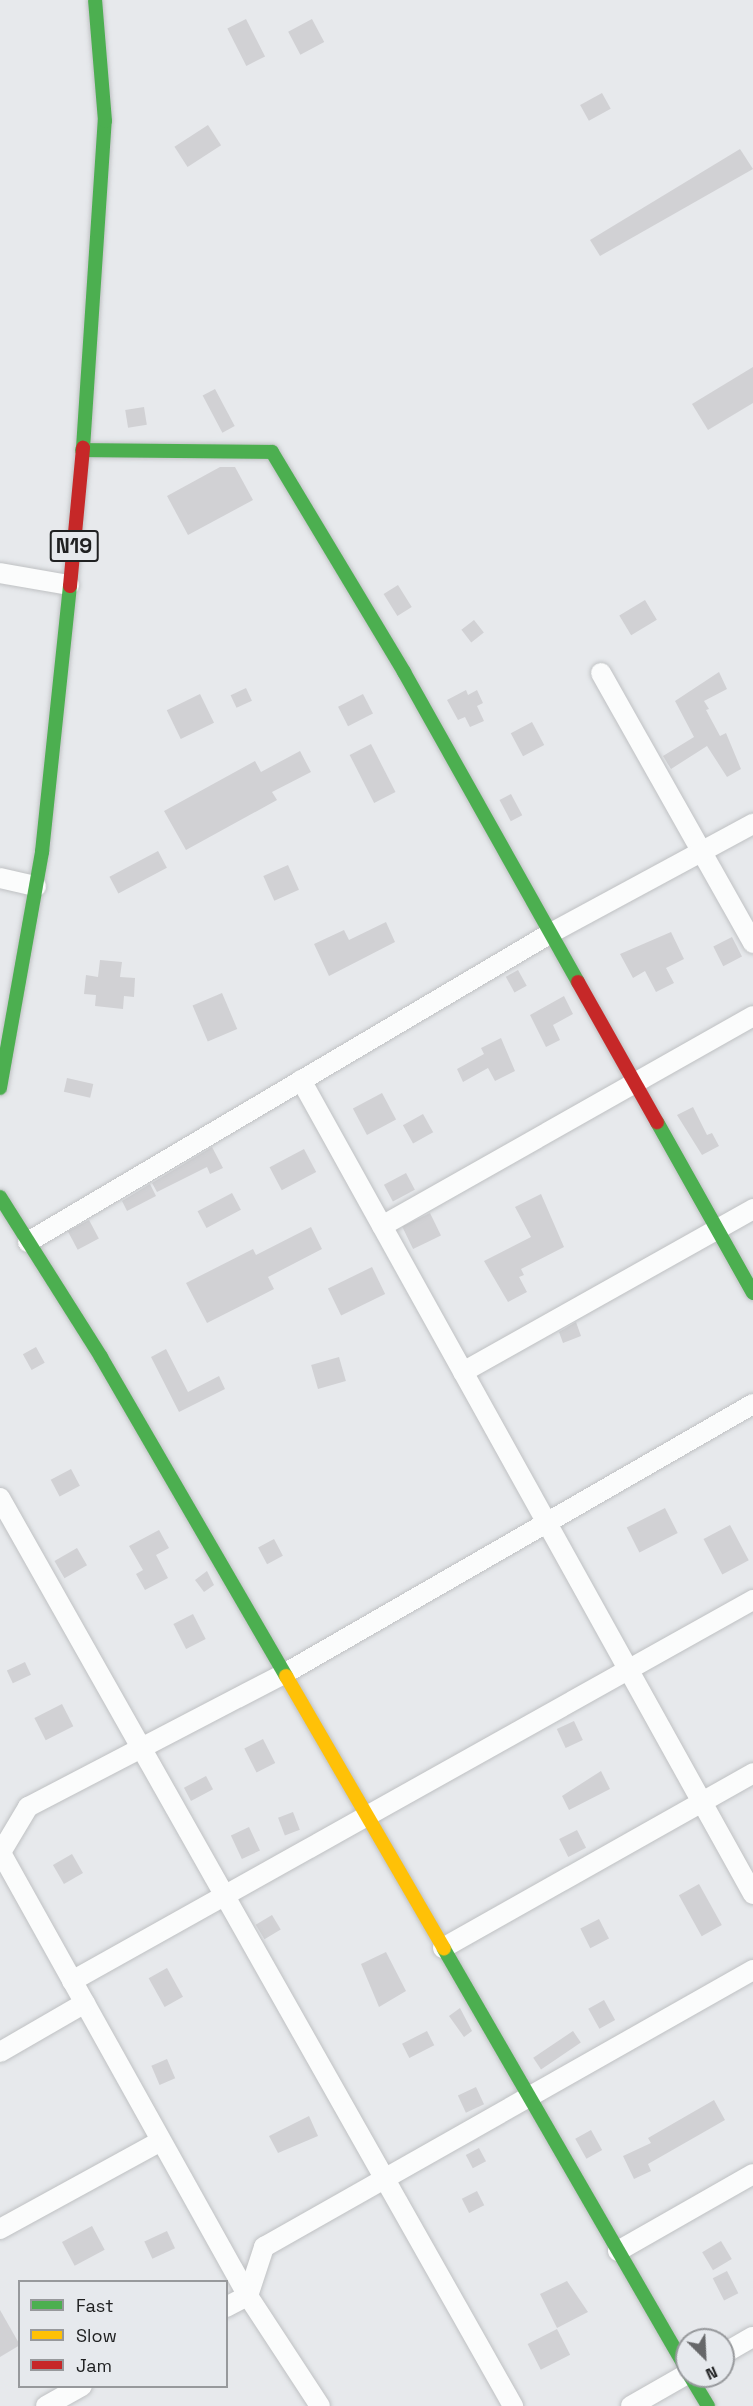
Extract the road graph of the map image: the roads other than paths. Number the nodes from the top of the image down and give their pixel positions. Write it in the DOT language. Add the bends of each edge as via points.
graph roads {
  1 [pos="95,0"];
  2 [pos="82,450"];
  3 [pos="0,573"];
  4 [pos="69,585"];
  5 [pos="601,673"];
  6 [pos="753,824"];
  7 [pos="702,852"];
  8 [pos="0,878"];
  9 [pos="36,886"];
  10 [pos="551,933"];
  11 [pos="753,943"];
  12 [pos="753,1016"];
  13 [pos="301,1080"];
  14 [pos="635,1083"];
  15 [pos="0,1088"];
  16 [pos="0,1197"];
  17 [pos="753,1209"];
  18 [pos="382,1226"];
  19 [pos="717,1229"];
  20 [pos="28,1242"];
  21 [pos="753,1293"];
  22 [pos="463,1372"];
  23 [pos="753,1404"];
  24 [pos="0,1498"];
  25 [pos="547,1523"];
  26 [pos="753,1600"];
  27 [pos="628,1670"];
  28 [pos="284,1674"];
  29 [pos="143,1748"];
  30 [pos="753,1773"];
  31 [pos="702,1802"];
  32 [pos="366,1816"];
  33 [pos="0,1852"];
  34 [pos="753,1894"];
  35 [pos="226,1895"];
  36 [pos="443,1948"];
  37 [pos="753,1970"];
  38 [pos="72,1981"];
  39 [pos="85,2003"];
  40 [pos="0,2052"];
  41 [pos="529,2097"];
  42 [pos="161,2141"];
  43 [pos="753,2174"];
  44 [pos="386,2179"];
  45 [pos="0,2229"];
  46 [pos="618,2250"];
  47 [pos="248,2296"];
  48 [pos="228,2306"];
  49 [pos="753,2337"];
  50 [pos="735,2347"];
  51 [pos="675,2351"];
  52 [pos="675,2381"];
  53 [pos="78,2388"];
  54 [pos="697,2388"];
  55 [pos="46,2406"];
  56 [pos="320,2406"];
  57 [pos="513,2406"];
  58 [pos="631,2406"];
  59 [pos="708,2406"];
  1 -- 2 [label="street, N19" via="105,121"];
  2 -- 4 [label="street, N19"];
  2 -- 10 [label="street" via="272,452 404,672"];
  3 -- 4 [label="street"];
  4 -- 9 [label="street, N19"];
  5 -- 7 [label="street"];
  6 -- 7 [label="street"];
  7 -- 10 [label="street"];
  7 -- 11 [label="street"];
  8 -- 9 [label="street"];
  9 -- 15 [label="street, N19"];
  10 -- 13 [label="street"];
  10 -- 14 [label="street"];
  12 -- 14 [label="street"];
  13 -- 18 [label="street"];
  13 -- 20 [label="street"];
  14 -- 18 [label="street"];
  14 -- 19 [label="street"];
  16 -- 20 [label="street"];
  17 -- 19 [label="street"];
  18 -- 22 [label="street"];
  19 -- 21 [label="street"];
  19 -- 22 [label="street"];
  20 -- 28 [label="street" via="101,1357"];
  22 -- 25 [label="street"];
  23 -- 25 [label="street"];
  24 -- 29 [label="street"];
  25 -- 27 [label="street"];
  25 -- 28 [label="street"];
  26 -- 27 [label="street"];
  27 -- 31 [label="street"];
  27 -- 32 [label="street"];
  28 -- 29 [label="street"];
  28 -- 32 [label="street"];
  29 -- 33 [label="street" via="28,1807"];
  29 -- 35 [label="street"];
  30 -- 31 [label="street"];
  31 -- 34 [label="street"];
  31 -- 36 [label="street"];
  32 -- 35 [label="street"];
  32 -- 36 [label="street"];
  33 -- 38 [label="street"];
  35 -- 38 [label="street"];
  35 -- 44 [label="street"];
  36 -- 41 [label="street"];
  37 -- 41 [label="street"];
  38 -- 39 [label="street"];
  39 -- 40 [label="street"];
  39 -- 42 [label="street"];
  41 -- 44 [label="street"];
  41 -- 46 [label="street"];
  42 -- 45 [label="street"];
  42 -- 47 [label="street"];
  43 -- 46 [label="street"];
  44 -- 47 [label="street" via="264,2247"];
  44 -- 57 [label="street"];
  46 -- 51 [label="street"];
  47 -- 48 [label="street"];
  47 -- 56 [label="street"];
  49 -- 50 [label="street"];
  52 -- 58 [label="street"];
  53 -- 55 [label="street"];
  54 -- 59 [label="street"];
}
